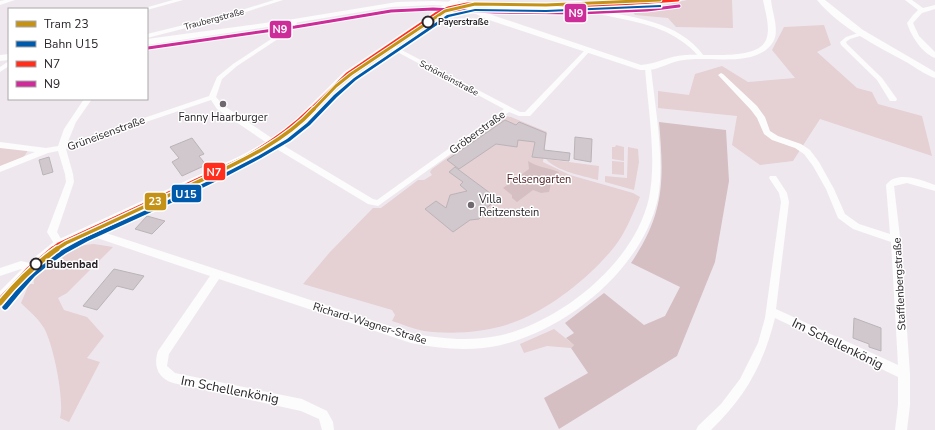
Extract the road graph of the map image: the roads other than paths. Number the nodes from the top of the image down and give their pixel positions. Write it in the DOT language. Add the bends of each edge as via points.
graph roads {
  1 [pos="12,0"];
  2 [pos="180,0"];
  3 [pos="280,0"];
  4 [pos="413,0"];
  5 [pos="538,0"];
  6 [pos="600,0"];
  7 [pos="678,0"];
  8 [pos="767,0"];
  9 [pos="821,0"];
  10 [pos="908,0"];
  11 [pos="454,2"];
  12 [pos="465,2"];
  13 [pos="0,3"];
  14 [pos="390,5"];
  15 [pos="495,6"];
  16 [pos="935,7"];
  17 [pos="148,8"];
  18 [pos="921,10"];
  19 [pos="437,13"];
  20 [pos="591,14"];
  21 [pos="494,19"];
  22 [pos="294,21"];
  23 [pos="864,33"];
  24 [pos="148,36"];
  25 [pos="148,42"];
  26 [pos="390,46"];
  27 [pos="587,51"];
  28 [pos="701,56"];
  29 [pos="935,56"];
  30 [pos="8,64"];
  31 [pos="648,68"];
  32 [pos="0,70"];
  33 [pos="721,75"];
  34 [pos="935,75"];
  35 [pos="212,97"];
  36 [pos="893,99"];
  37 [pos="87,100"];
  38 [pos="509,109"];
  39 [pos="272,142"];
  40 [pos="0,145"];
  41 [pos="62,148"];
  42 [pos="46,151"];
  43 [pos="0,168"];
  44 [pos="773,178"];
  45 [pos="935,188"];
  46 [pos="93,228"];
  47 [pos="897,240"];
  48 [pos="59,244"];
  49 [pos="31,267"];
  50 [pos="0,272"];
  51 [pos="217,274"];
  52 [pos="0,300"];
  53 [pos="771,312"];
  54 [pos="904,374"];
  55 [pos="328,430"];
  56 [pos="702,430"];
  57 [pos="901,430"];
  1 -- 13 [label="street"];
  2 -- 17 [label="street"];
  3 -- 24 [label="street, Traubergstraße"];
  4 -- 14 [label="main road"];
  5 -- 6 [label="main road"];
  7 -- 15 [label="main road" via="595,6"];
  8 -- 28 [label="street" via="772,32 766,48 747,56"];
  9 -- 23 [label="street"];
  10 -- 18 [label="street"];
  11 -- 12 [label="main road"];
  11 -- 14 [label="main road"];
  11 -- 19 [label="street"];
  12 -- 15 [label="main road"];
  12 -- 19 [label="street"];
  12 -- 21 [label="street" via="481,14"];
  14 -- 22 [label="main road"];
  15 -- 21 [label="street" via="484,11"];
  16 -- 18 [label="street"];
  18 -- 29 [label="street" via="914,16 910,23 911,27 919,40"];
  19 -- 26 [label="street"];
  20 -- 28 [label="street" via="636,20 679,36 690,42"];
  21 -- 27 [label="street"];
  22 -- 25 [label="main road"];
  22 -- 35 [label="street" via="294,26 219,78"];
  23 -- 34 [label="street"];
  23 -- 36 [label="street" via="848,38 843,42 844,45 880,79"];
  26 -- 38 [label="street, Schönleinstraße"];
  26 -- 39 [label="street" via="337,82 302,118"];
  27 -- 31 [label="street" via="635,67"];
  27 -- 38 [label="street, Gröberstraße" via="527,114 519,114"];
  28 -- 31 [label="street" via="676,58"];
  30 -- 32 [label="street"];
  31 -- 51 [label="street, Richard-Wagner-Straße" via="657,166 648,217 632,246 615,269 576,304 542,325 501,340 459,344 437,343 411,338"];
  33 -- 47 [label="street" via="754,108 767,132 807,152 830,189 841,216 856,227"];
  35 -- 39 [label="street" via="220,107"];
  35 -- 41 [label="street, Grüneisenstraße"];
  37 -- 41 [label="street" via="66,135"];
  38 -- 39 [label="street, Gröberstraße" via="378,202 371,202"];
  39 -- 46 [label="street" via="244,158"];
  40 -- 42 [label="street"];
  41 -- 42 [label="street, Grüneisenstraße"];
  41 -- 48 [label="street" via="70,180 52,232"];
  42 -- 43 [label="street, Grüneisenstraße"];
  44 -- 53 [label="street" via="783,192 785,202"];
  45 -- 47 [label="street, Stafflenbergstraße" via="905,180 898,180 890,185"];
  46 -- 48 [label="street"];
  46 -- 51 [label="street, Richard-Wagner-Straße" via="100,235"];
  47 -- 54 [label="street, Stafflenbergstraße"];
  48 -- 49 [label="street"];
  49 -- 50 [label="street" via="21,265"];
  49 -- 52 [label="street"];
  51 -- 55 [label="street, Im Schellenkönig" via="164,351 161,362 164,372 173,378 302,405 323,415"];
  53 -- 54 [label="street, Im Schellenkönig"];
  53 -- 56 [label="street" via="763,344 748,376 725,408"];
  54 -- 57 [label="street, Stafflenbergstraße" via="905,396"];
}
